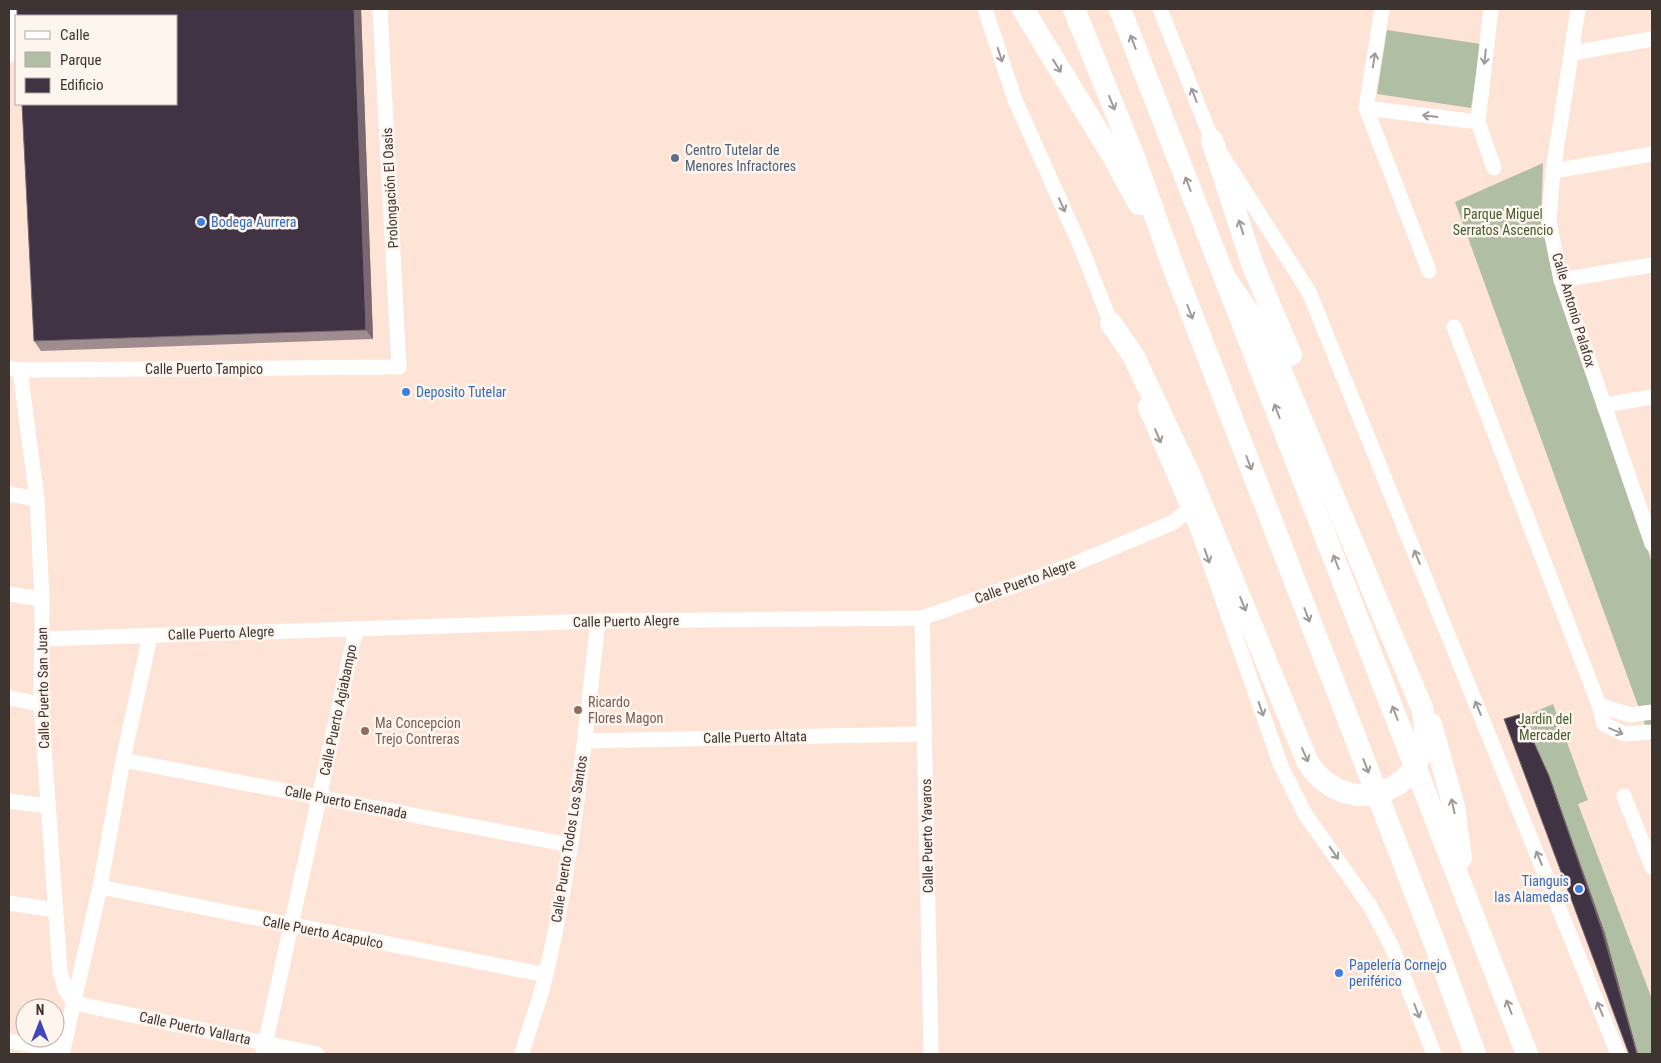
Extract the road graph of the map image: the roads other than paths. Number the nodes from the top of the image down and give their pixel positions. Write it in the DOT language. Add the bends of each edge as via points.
graph roads {
  1 [pos="9,9"];
  2 [pos="380,9"];
  3 [pos="985,9"];
  4 [pos="1024,9"];
  5 [pos="1074,9"];
  6 [pos="1120,9"];
  7 [pos="1160,9"];
  8 [pos="1382,9"];
  9 [pos="1491,9"];
  10 [pos="1578,9"];
  11 [pos="1652,40"];
  12 [pos="9,49"];
  13 [pos="1572,53"];
  14 [pos="1366,108"];
  15 [pos="1396,112"];
  16 [pos="1478,122"];
  17 [pos="1378,138"];
  18 [pos="1212,140"];
  19 [pos="1652,154"];
  20 [pos="1494,168"];
  21 [pos="1553,171"];
  22 [pos="1652,265"];
  23 [pos="1173,266"];
  24 [pos="1254,266"];
  25 [pos="1429,271"];
  26 [pos="1225,278"];
  27 [pos="1561,280"];
  28 [pos="1111,323"];
  29 [pos="1454,327"];
  30 [pos="1268,340"];
  31 [pos="399,368"];
  32 [pos="15,369"];
  33 [pos="1652,397"];
  34 [pos="1604,405"];
  35 [pos="9,494"];
  36 [pos="37,498"];
  37 [pos="1189,510"];
  38 [pos="1648,522"];
  39 [pos="1652,544"];
  40 [pos="9,594"];
  41 [pos="42,599"];
  42 [pos="922,618"];
  43 [pos="598,621"];
  44 [pos="356,629"];
  45 [pos="150,636"];
  46 [pos="42,639"];
  47 [pos="9,698"];
  48 [pos="41,704"];
  49 [pos="1599,705"];
  50 [pos="1652,712"];
  51 [pos="1652,732"];
  52 [pos="925,734"];
  53 [pos="585,741"];
  54 [pos="123,760"];
  55 [pos="319,796"];
  56 [pos="1624,796"];
  57 [pos="9,801"];
  58 [pos="47,806"];
  59 [pos="570,845"];
  60 [pos="1652,867"];
  61 [pos="100,887"];
  62 [pos="1464,889"];
  63 [pos="9,903"];
  64 [pos="56,910"];
  65 [pos="291,925"];
  66 [pos="546,975"];
  67 [pos="74,1003"];
  68 [pos="9,1041"];
  69 [pos="264,1049"];
  70 [pos="62,1053"];
  71 [pos="317,1054"];
  72 [pos="525,1054"];
  73 [pos="931,1054"];
  74 [pos="1434,1054"];
  75 [pos="1475,1054"];
  76 [pos="1527,1054"];
  77 [pos="1618,1054"];
  1 -- 12 [label="street"];
  2 -- 31 [label="street, Prolongación El Oasis"];
  3 -- 28 [label="street, one-way" via="1015,100"];
  4 -- 23 [label="highway, one-way" via="1114,158"];
  5 -- 23 [label="highway, one-way" via="1134,157"];
  26 -- 6 [label="highway, one-way"];
  18 -- 7 [label="street, one-way"];
  14 -- 8 [label="street, one-way"];
  9 -- 16 [label="street, one-way"];
  10 -- 13 [label="street, Calle Antonio Palafox"];
  11 -- 13 [label="street"];
  13 -- 21 [label="street, Calle Antonio Palafox"];
  14 -- 15 [label="street"];
  14 -- 17 [label="street"];
  16 -- 15 [label="street, one-way"];
  15 -- 17 [label="street" via="1384,122"];
  16 -- 20 [label="street"];
  17 -- 25 [label="street"];
  24 -- 18 [label="highway, one-way"];
  77 -- 18 [label="street, one-way" via="1309,292"];
  19 -- 21 [label="street"];
  21 -- 27 [label="street, Calle Antonio Palafox" via="1549,222"];
  22 -- 27 [label="street"];
  23 -- 75 [label="highway, one-way"];
  24 -- 30 [label="highway"];
  62 -- 24 [label="highway, one-way" via="1454,807 1417,679"];
  26 -- 30 [label="highway"];
  62 -- 26 [label="highway, one-way"];
  27 -- 34 [label="street, Calle Antonio Palafox"];
  28 -- 30 [label="highway, one-way" via="1134,357 1186,467 1304,753 1314,771 1330,785 1349,793 1370,794 1391,788 1408,776 1420,759 1426,728 1419,699"];
  28 -- 37 [label="street, one-way"];
  29 -- 49 [label="street"];
  31 -- 32 [label="street, Calle Puerto Tampico"];
  32 -- 36 [label="street, Calle Puerto San Juan"];
  33 -- 34 [label="street"];
  34 -- 38 [label="street, Calle Antonio Palafox"];
  35 -- 36 [label="street"];
  36 -- 41 [label="street, Calle Puerto San Juan"];
  37 -- 42 [label="street, Calle Puerto Alegre" via="1172,523 1067,567"];
  37 -- 74 [label="street, one-way" via="1281,766 1305,814 1370,906 1392,947"];
  38 -- 39 [label="street, Calle Antonio Palafox"];
  40 -- 41 [label="street"];
  41 -- 46 [label="street, Calle Puerto San Juan"];
  42 -- 43 [label="street, Calle Puerto Alegre"];
  42 -- 52 [label="street, Calle Puerto Yavaros"];
  43 -- 44 [label="street, Calle Puerto Alegre"];
  43 -- 53 [label="street, Calle Puerto Todos Los Santos"];
  44 -- 45 [label="street, Calle Puerto Alegre"];
  44 -- 55 [label="street, Calle Puerto Agiabampo"];
  45 -- 46 [label="street, Calle Puerto Alegre"];
  45 -- 54 [label="street"];
  46 -- 48 [label="street, Calle Puerto San Juan"];
  47 -- 48 [label="street"];
  48 -- 58 [label="street, Calle Puerto San Juan"];
  49 -- 50 [label="street" via="1630,715"];
  49 -- 51 [label="street, one-way" via="1604,724 1609,728 1633,735"];
  52 -- 53 [label="street, Calle Puerto Altata"];
  52 -- 73 [label="street, Calle Puerto Yavaros"];
  53 -- 59 [label="street, Calle Puerto Todos Los Santos"];
  54 -- 55 [label="street, Calle Puerto Ensenada"];
  54 -- 61 [label="street"];
  55 -- 59 [label="street, Calle Puerto Ensenada"];
  55 -- 65 [label="street, Calle Puerto Agiabampo"];
  56 -- 60 [label="street"];
  57 -- 58 [label="street"];
  58 -- 64 [label="street, Calle Puerto San Juan"];
  59 -- 66 [label="street, Calle Puerto Todos Los Santos"];
  61 -- 65 [label="street, Calle Puerto Acapulco"];
  61 -- 67 [label="street"];
  76 -- 62 [label="highway, one-way"];
  63 -- 64 [label="street"];
  64 -- 67 [label="street, Calle Puerto San Juan" via="60,971"];
  65 -- 66 [label="street, Calle Puerto Acapulco"];
  65 -- 69 [label="street, Calle Puerto Agiabampo"];
  66 -- 72 [label="street, Calle Puerto Todos Los Santos"];
  67 -- 69 [label="street, Calle Puerto Vallarta"];
  67 -- 70 [label="street"];
  68 -- 70 [label="street"];
  69 -- 71 [label="street, Calle Puerto Vallarta"];
}
